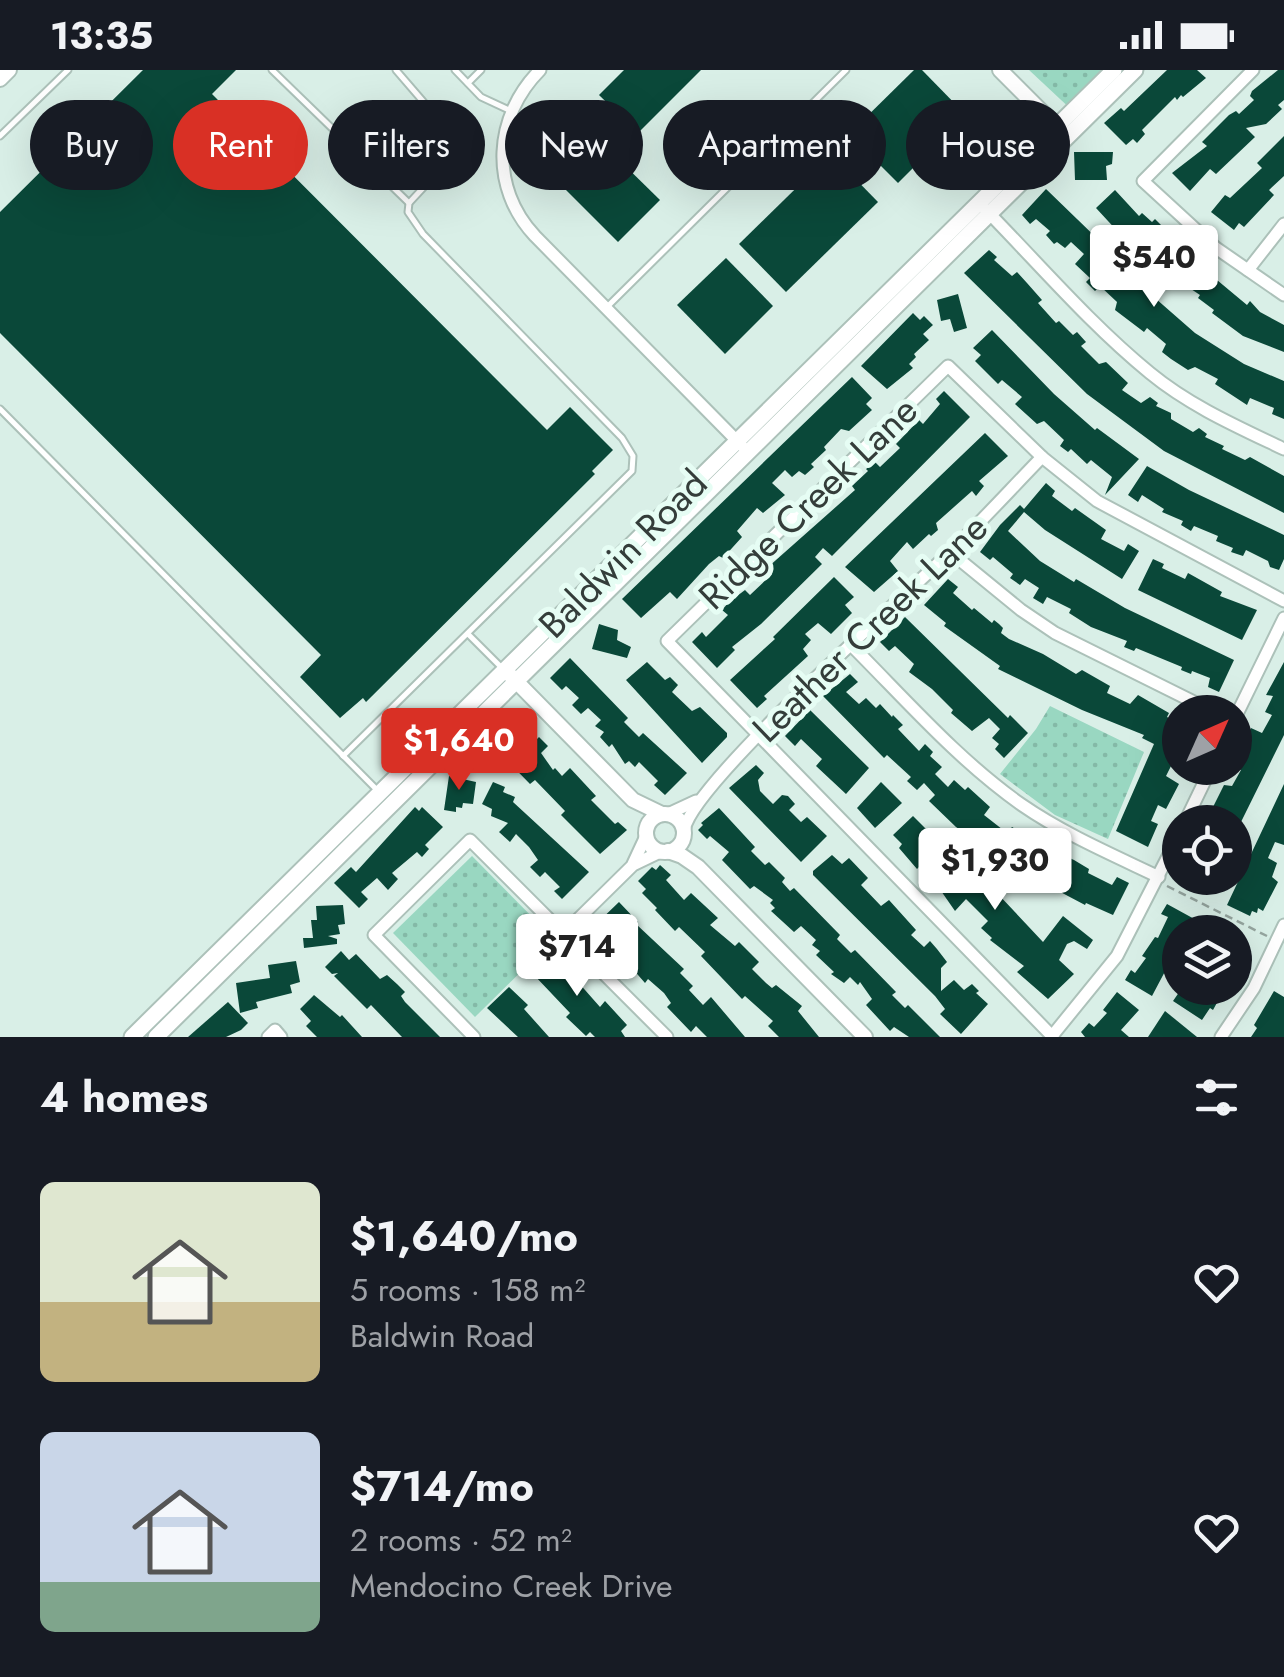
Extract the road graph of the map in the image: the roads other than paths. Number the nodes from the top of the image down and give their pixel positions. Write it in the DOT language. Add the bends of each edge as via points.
graph roads {
  1 [pos="9,70"];
  2 [pos="68,70"];
  3 [pos="272,70"];
  4 [pos="396,70"];
  5 [pos="455,70"];
  6 [pos="481,70"];
  7 [pos="540,70"];
  8 [pos="846,70"];
  9 [pos="1000,70"];
  10 [pos="1114,70"];
  11 [pos="1135,70"];
  12 [pos="1254,70"];
  13 [pos="0,79"];
  14 [pos="468,83"];
  15 [pos="518,100"];
  16 [pos="1030,100"];
  17 [pos="505,108"];
  18 [pos="1070,121"];
  19 [pos="1070,124"];
  20 [pos="0,136"];
  21 [pos="505,143"];
  22 [pos="505,183"];
  23 [pos="507,190"];
  24 [pos="1002,190"];
  25 [pos="409,203"];
  26 [pos="984,208"];
  27 [pos="1284,224"];
  28 [pos="1248,270"];
  29 [pos="1284,294"];
  30 [pos="606,308"];
  31 [pos="0,410"];
  32 [pos="742,447"];
  33 [pos="1284,448"];
  34 [pos="1042,457"];
  35 [pos="950,552"];
  36 [pos="1284,601"];
  37 [pos="1284,618"];
  38 [pos="468,634"];
  39 [pos="852,646"];
  40 [pos="510,676"];
  41 [pos="1180,695"];
  42 [pos="1246,695"];
  43 [pos="758,737"];
  44 [pos="344,756"];
  45 [pos="380,793"];
  46 [pos="699,799"];
  47 [pos="633,800"];
  48 [pos="665,814"];
  49 [pos="646,833"];
  50 [pos="684,833"];
  51 [pos="665,852"];
  52 [pos="632,866"];
  53 [pos="698,867"];
  54 [pos="1162,871"];
  55 [pos="1159,877"];
  56 [pos="1284,925"];
  57 [pos="565,932"];
  58 [pos="1281,940"];
  59 [pos="1052,1036"];
  60 [pos="132,1037"];
  61 [pos="156,1037"];
  62 [pos="474,1037"];
  63 [pos="666,1037"];
  64 [pos="865,1037"];
  65 [pos="1221,1037"];
  1 -- 13 [label="street"];
  2 -- 20 [label="lane"];
  3 -- 25 [label="lane"];
  4 -- 25 [label="lane" via="452,135 449,160"];
  5 -- 14 [label="lane"];
  6 -- 14 [label="lane"];
  7 -- 15 [label="street"];
  8 -- 30 [label="lane"];
  9 -- 16 [label="street"];
  10 -- 18 [label="main road, Baldwin Road"];
  11 -- 19 [label="main road, Baldwin Road"];
  12 -- 28 [label="street" via="1143,181"];
  14 -- 17 [label="lane"];
  21 -- 22 [label="street"];
  23 -- 30 [label="street" via="526,227"];
  24 -- 26 [label="main road, Baldwin Road"];
  25 -- 38 [label="lane" via="423,234 633,456 622,483"];
  26 -- 32 [label="main road, Baldwin Road"];
  26 -- 33 [label="street" via="1151,374 1201,408"];
  27 -- 28 [label="street"];
  28 -- 29 [label="street"];
  30 -- 32 [label="street"];
  31 -- 44 [label="lane"];
  32 -- 40 [label="main road, Baldwin Road"];
  34 -- 35 [label="street, Leather Creek Lane"];
  34 -- 36 [label="street" via="1097,501"];
  34 -- 43 [label="street, Ridge Creek Lane" via="948,366 667,641"];
  35 -- 39 [label="street, Leather Creek Lane"];
  35 -- 41 [label="street" via="1055,633"];
  37 -- 42 [label="street"];
  38 -- 40 [label="lane"];
  38 -- 44 [label="lane"];
  39 -- 43 [label="street, Leather Creek Lane"];
  39 -- 55 [label="street" via="967,761 1021,804"];
  40 -- 45 [label="main road, Baldwin Road"];
  40 -- 47 [label="street"];
  40 -- 61 [label="main road, Baldwin Road"];
  43 -- 46 [label="street, Leather Creek Lane"];
  43 -- 59 [label="street"];
  44 -- 45 [label="lane"];
  45 -- 60 [label="main road, Baldwin Road"];
  46 -- 48 [label="street, Leather Creek Lane"];
  46 -- 50 [label="street, Leather Creek Lane"];
  47 -- 48 [label="street"];
  47 -- 49 [label="street"];
  48 -- 49 [label="street" via="652,819"];
  48 -- 50 [label="street" via="678,819"];
  49 -- 51 [label="street"];
  49 -- 52 [label="street"];
  50 -- 51 [label="street" via="679,846"];
  50 -- 53 [label="street"];
  51 -- 52 [label="street"];
  51 -- 53 [label="street"];
  52 -- 57 [label="street"];
  53 -- 64 [label="street"];
  54 -- 55 [label="street"];
  55 -- 59 [label="street" via="1117,956"];
  56 -- 58 [label="street"];
  57 -- 62 [label="street" via="470,840 374,935"];
  57 -- 63 [label="street"];
  58 -- 65 [label="street"];
}
